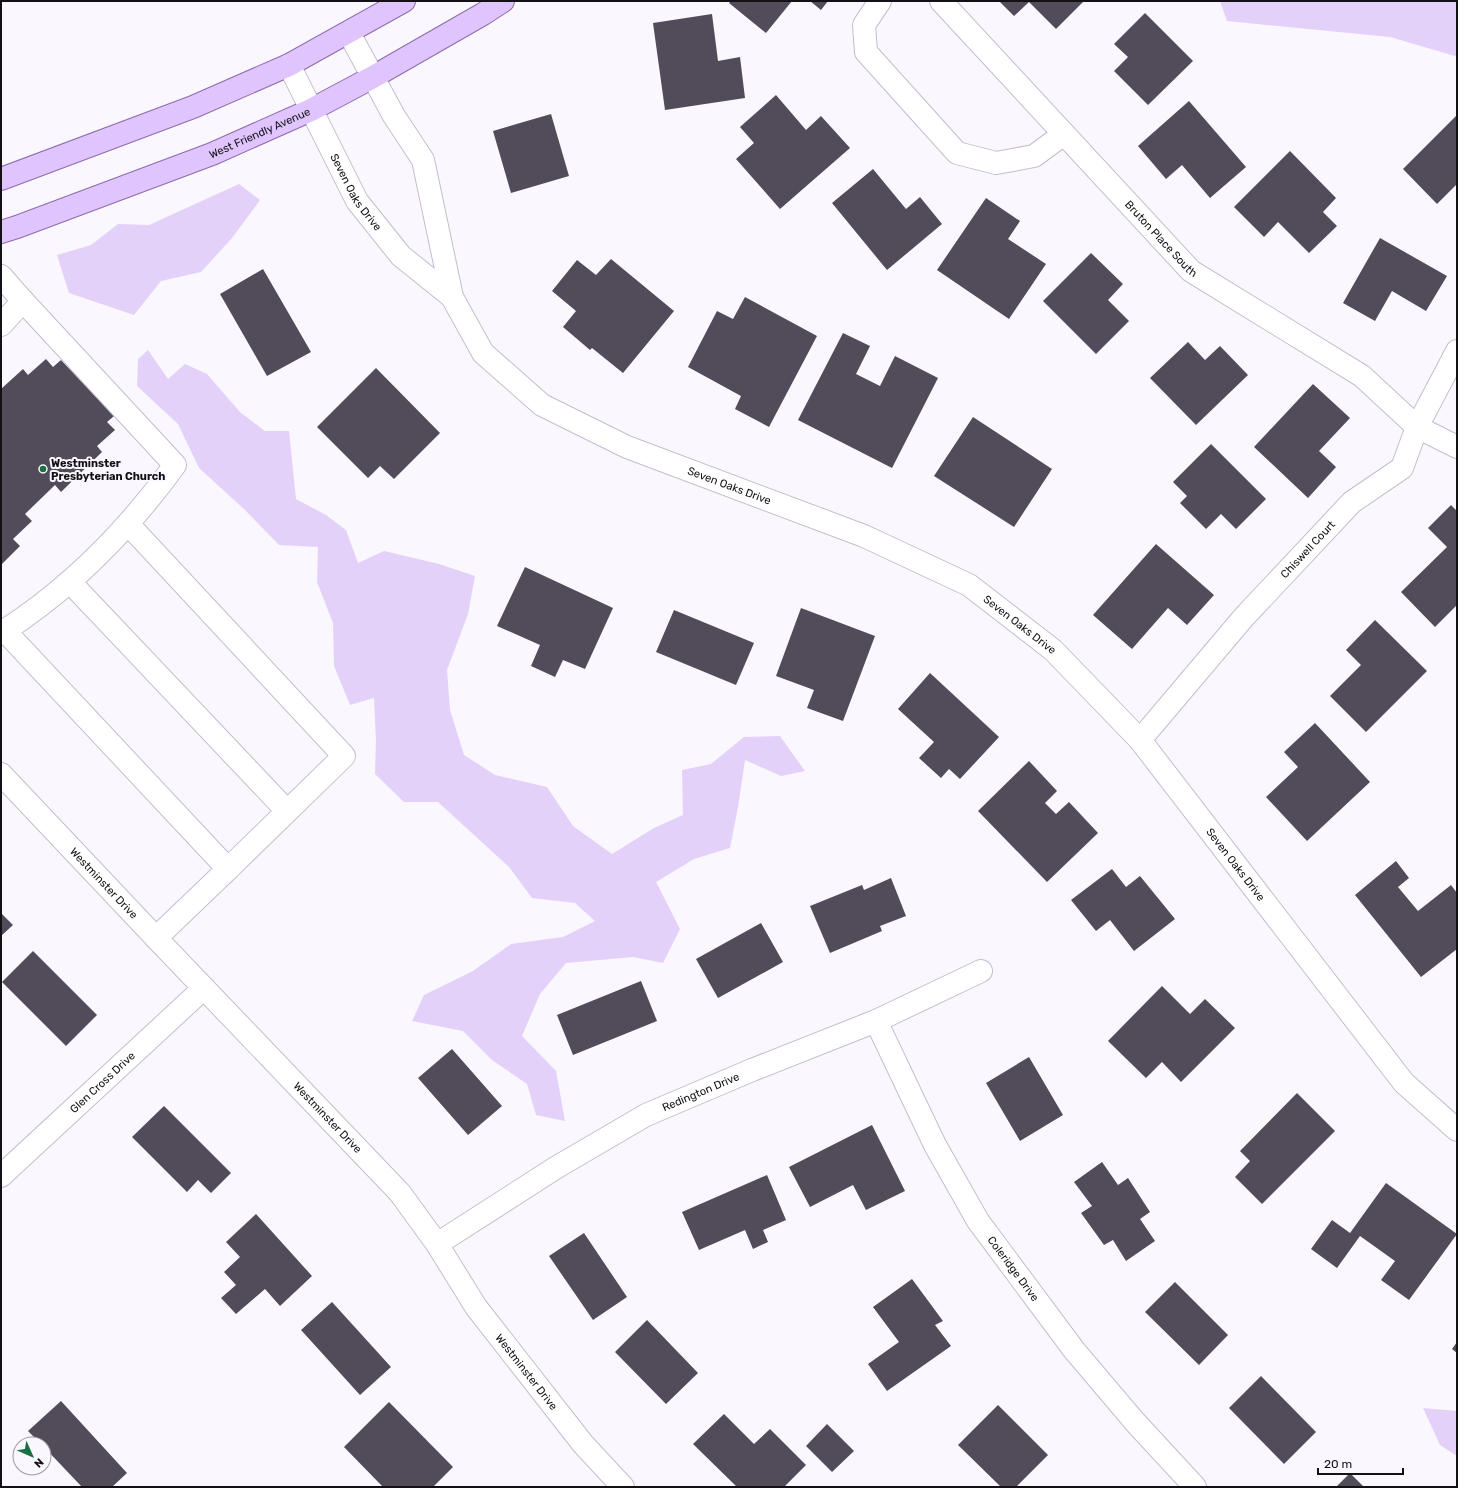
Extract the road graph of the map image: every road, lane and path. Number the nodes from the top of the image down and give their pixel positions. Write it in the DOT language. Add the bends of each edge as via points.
graph roads {
  1 [pos="404,1"];
  2 [pos="503,1"];
  3 [pos="880,1"];
  4 [pos="942,2"];
  5 [pos="349,33"];
  6 [pos="289,65"];
  7 [pos="373,77"];
  8 [pos="311,110"];
  9 [pos="1064,134"];
  10 [pos="1,179"];
  11 [pos="1,232"];
  12 [pos="1,276"];
  13 [pos="452,297"];
  14 [pos="23,301"];
  15 [pos="1,325"];
  16 [pos="1457,351"];
  17 [pos="1417,427"];
  18 [pos="1457,447"];
  19 [pos="128,524"];
  20 [pos="70,582"];
  21 [pos="3,632"];
  22 [pos="1140,740"];
  23 [pos="1,774"];
  24 [pos="287,811"];
  25 [pos="228,869"];
  26 [pos="156,938"];
  27 [pos="981,971"];
  28 [pos="204,988"];
  29 [pos="876,1021"];
  30 [pos="1456,1128"];
  31 [pos="1,1176"];
  32 [pos="437,1244"];
  33 [pos="623,1487"];
  34 [pos="1195,1487"];
  1 -- 5 [label="main road"];
  2 -- 7 [label="main road, West Friendly Avenue"];
  3 -- 9 [label="street" via="864,25 866,52 957,153 996,163 1034,156"];
  4 -- 9 [label="street, Bruton Place South"];
  5 -- 6 [label="main road"];
  5 -- 7 [label="street, Seven Oaks Drive"];
  6 -- 8 [label="street, Seven Oaks Drive"];
  6 -- 10 [label="main road" via="193,107"];
  7 -- 8 [label="main road, West Friendly Avenue"];
  7 -- 13 [label="street, Seven Oaks Drive" via="394,116 423,160"];
  8 -- 11 [label="main road, West Friendly Avenue" via="212,154"];
  8 -- 13 [label="street, Seven Oaks Drive" via="357,201 401,256"];
  9 -- 17 [label="street, Bruton Place South" via="1191,271 1362,376"];
  12 -- 14 [label="street"];
  13 -- 22 [label="street, Seven Oaks Drive" via="482,352 542,405 627,447 864,536 969,585 1053,650"];
  14 -- 15 [label="street"];
  14 -- 19 [label="street" via="175,466"];
  16 -- 17 [label="street, Chiswell Court"];
  17 -- 18 [label="street, Bruton Place South"];
  17 -- 22 [label="street, Chiswell Court" via="1402,468 1352,502 1244,617"];
  19 -- 20 [label="street"];
  19 -- 24 [label="street" via="344,756"];
  20 -- 21 [label="street"];
  20 -- 24 [label="street"];
  21 -- 25 [label="street"];
  22 -- 30 [label="street, Seven Oaks Drive" via="1404,1083"];
  23 -- 26 [label="street, Westminster Drive"];
  24 -- 25 [label="street"];
  25 -- 26 [label="street"];
  26 -- 28 [label="street, Westminster Drive"];
  27 -- 29 [label="street, Redington Drive"];
  28 -- 31 [label="street, Glen Cross Drive"];
  28 -- 32 [label="street, Westminster Drive" via="400,1193"];
  29 -- 32 [label="street, Redington Drive" via="646,1115 557,1167"];
  29 -- 34 [label="street, Coleridge Drive" via="935,1145 978,1221 1074,1350"];
  32 -- 33 [label="street, Westminster Drive" via="481,1313 583,1444"];
}
